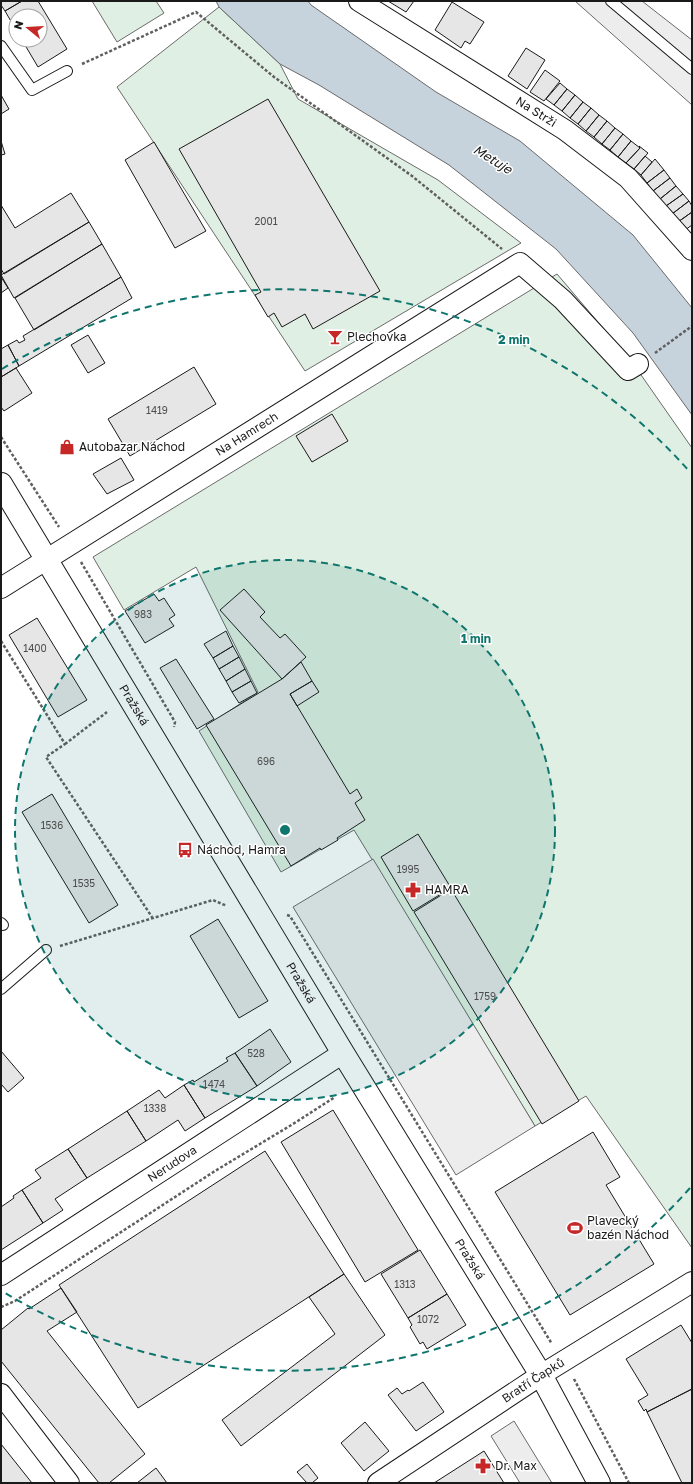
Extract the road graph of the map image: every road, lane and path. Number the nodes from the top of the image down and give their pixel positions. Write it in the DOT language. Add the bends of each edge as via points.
graph roads {
  1 [pos="359,1"];
  2 [pos="611,1"];
  3 [pos="1,46"];
  4 [pos="692,69"];
  5 [pos="67,71"];
  6 [pos="692,250"];
  7 [pos="520,263"];
  8 [pos="692,326"];
  9 [pos="644,361"];
  10 [pos="1,437"];
  11 [pos="1,484"];
  12 [pos="62,533"];
  13 [pos="47,559"];
  14 [pos="81,562"];
  15 [pos="1,588"];
  16 [pos="1,641"];
  17 [pos="107,712"];
  18 [pos="65,744"];
  19 [pos="167,761"];
  20 [pos="229,907"];
  21 [pos="152,917"];
  22 [pos="46,950"];
  23 [pos="1,989"];
  24 [pos="343,1054"];
  25 [pos="335,1097"];
  26 [pos="435,1151"];
  27 [pos="1,1275"];
  28 [pos="690,1288"];
  29 [pos="1,1306"];
  30 [pos="555,1349"];
  31 [pos="541,1375"];
  32 [pos="572,1375"];
  33 [pos="1,1394"];
  34 [pos="69,1483"];
  35 [pos="378,1483"];
  36 [pos="599,1483"];
  37 [pos="629,1483"];
  1 -- 6 [label="street, Na Strži" via="571,135 628,178"];
  2 -- 4 [label="lane"];
  3 -- 5 [label="lane" via="32,90"];
  5 -- 7 [label="path" via="196,12 274,77 412,176"];
  7 -- 9 [label="street" via="563,300 628,370"];
  7 -- 13 [label="street, Na Hamrech"];
  8 -- 9 [label="path"];
  10 -- 12 [label="path"];
  11 -- 13 [label="main road, Pražská"];
  13 -- 15 [label="street, Na Hamrech"];
  13 -- 19 [label="main road, Pražská"];
  14 -- 19 [label="path" via="174,722"];
  16 -- 18 [label="path"];
  17 -- 18 [label="path"];
  18 -- 21 [label="path" via="46,757"];
  19 -- 24 [label="main road, Pražská"];
  20 -- 21 [label="path" via="213,900"];
  21 -- 22 [label="path"];
  22 -- 23 [label="lane"];
  24 -- 27 [label="street, Nerudova"];
  24 -- 31 [label="main road, Pražská"];
  25 -- 29 [label="path" via="215,1171 16,1301"];
  26 -- 30 [label="path"];
  28 -- 31 [label="street, Bratří Čapků"];
  31 -- 35 [label="street, Bratří Čapků"];
  31 -- 36 [label="main road, Pražská"];
  32 -- 37 [label="path"];
  33 -- 34 [label="street"];
}
